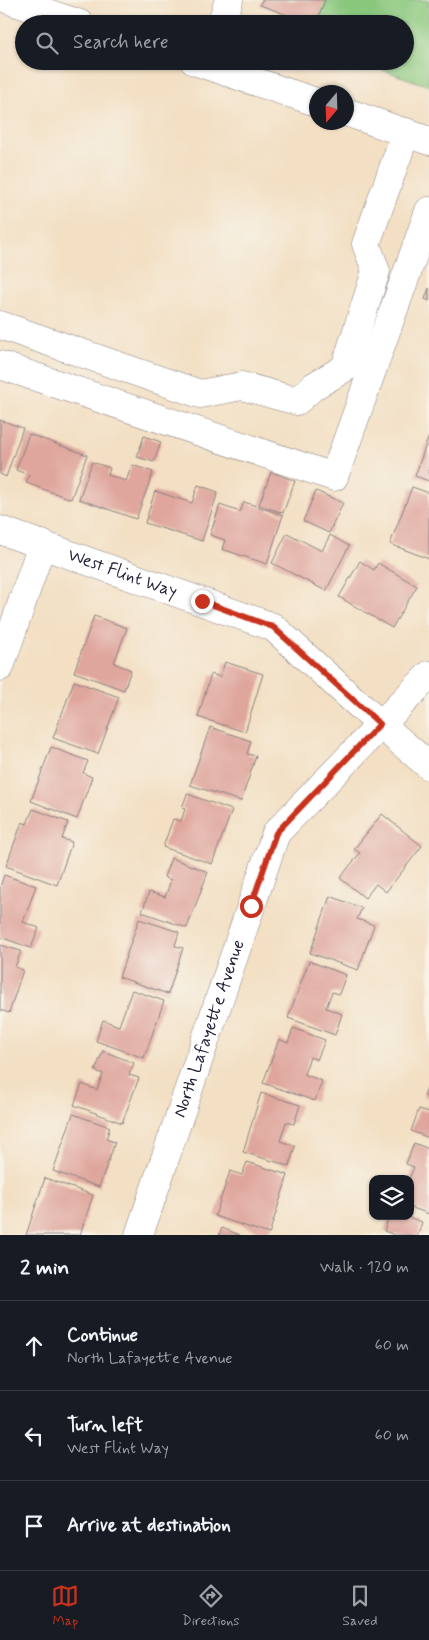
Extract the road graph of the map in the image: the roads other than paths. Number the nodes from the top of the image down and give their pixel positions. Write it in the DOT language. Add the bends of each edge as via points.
graph roads {
  1 [pos="9,0"];
  2 [pos="229,0"];
  3 [pos="53,15"];
  4 [pos="223,15"];
  5 [pos="222,70"];
  6 [pos="309,100"];
  7 [pos="354,115"];
  8 [pos="417,137"];
  9 [pos="429,211"];
  10 [pos="0,325"];
  11 [pos="0,366"];
  12 [pos="0,530"];
  13 [pos="42,544"];
  14 [pos="0,667"];
  15 [pos="429,675"];
  16 [pos="380,724"];
  17 [pos="429,766"];
  18 [pos="139,1235"];
  1 -- 3 [label="street"];
  2 -- 4 [label="street"];
  5 -- 6 [label="street"];
  7 -- 8 [label="street"];
  8 -- 10 [label="street" via="366,244 376,271 345,368 314,386 297,401 242,386 200,394"];
  9 -- 11 [label="street" via="334,477"];
  12 -- 13 [label="street, West Flint Way"];
  13 -- 14 [label="street"];
  13 -- 16 [label="street, West Flint Way" via="273,627"];
  15 -- 16 [label="street, North Lafayette Avenue"];
  16 -- 17 [label="street, West Flint Way"];
  16 -- 18 [label="street, North Lafayette Avenue" via="276,833"];
}
